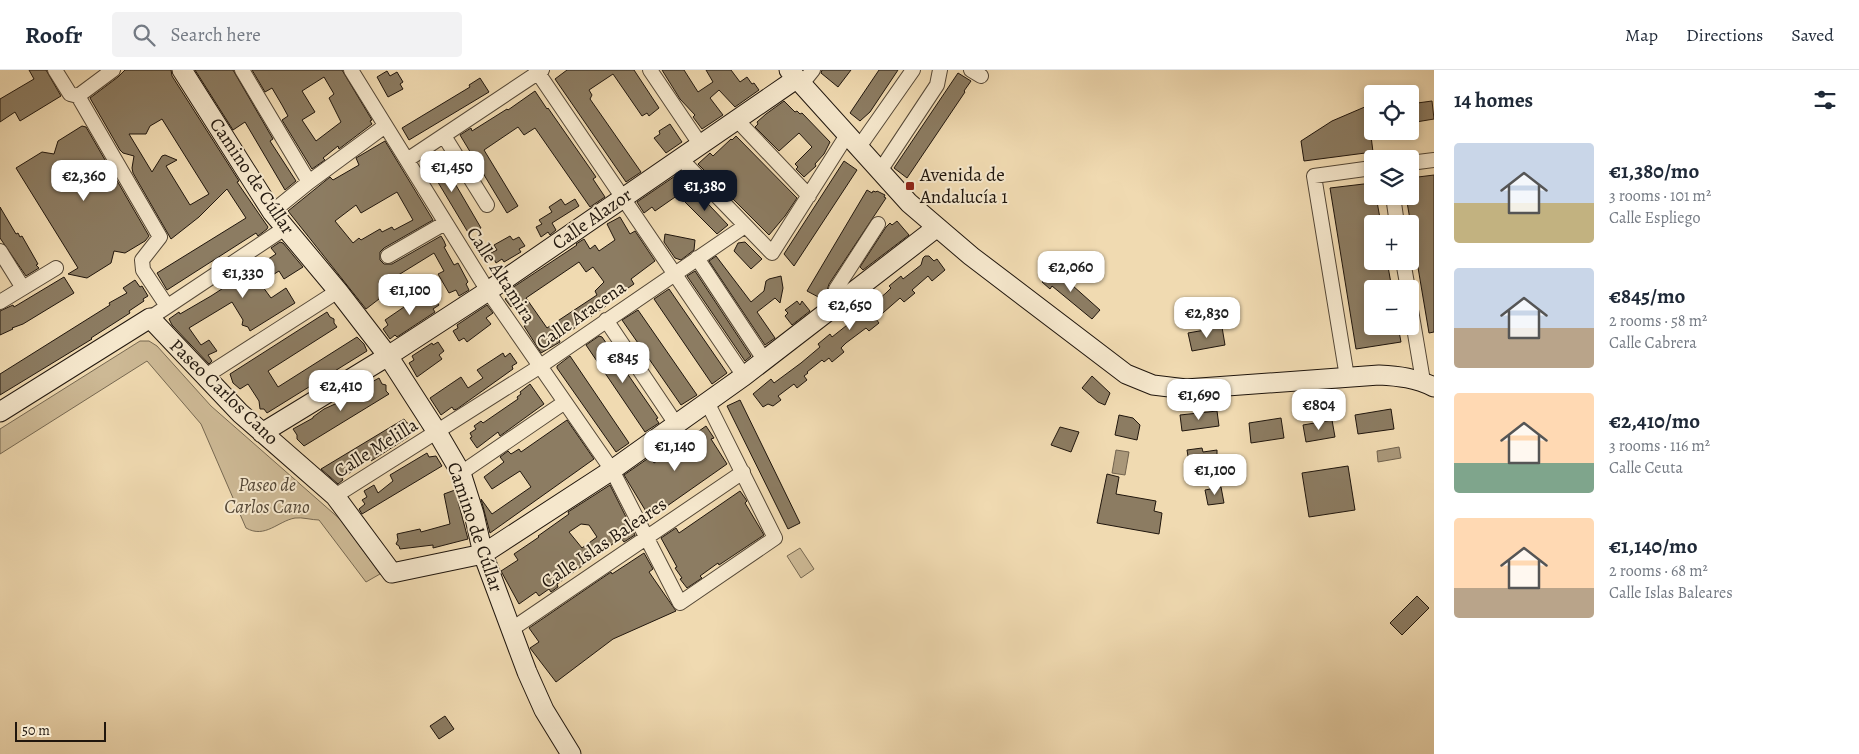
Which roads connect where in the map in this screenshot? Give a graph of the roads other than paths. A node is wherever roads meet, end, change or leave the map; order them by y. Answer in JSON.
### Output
{"nodes":[{"id":1,"x":55,"y":70,"type":"edge"},
{"id":2,"x":113,"y":70,"type":"edge"},
{"id":3,"x":182,"y":70,"type":"edge"},
{"id":4,"x":242,"y":70,"type":"edge"},
{"id":5,"x":351,"y":70,"type":"edge"},
{"id":6,"x":650,"y":70,"type":"edge"},
{"id":7,"x":913,"y":70,"type":"edge"},
{"id":8,"x":940,"y":70,"type":"edge"},
{"id":9,"x":538,"y":71,"type":"edge"},
{"id":10,"x":800,"y":76,"type":"edge"},
{"id":11,"x":78,"y":96,"type":"junction"},
{"id":12,"x":736,"y":119,"type":"junction"},
{"id":13,"x":385,"y":126,"type":"junction"},
{"id":14,"x":444,"y":136,"type":"junction"},
{"id":15,"x":853,"y":141,"type":"junction"},
{"id":16,"x":700,"y":144,"type":"junction"},
{"id":17,"x":680,"y":158,"type":"junction"},
{"id":18,"x":407,"y":160,"type":"junction"},
{"id":19,"x":1434,"y":160,"type":"edge"},
{"id":20,"x":1419,"y":162,"type":"edge"},
{"id":21,"x":1364,"y":169,"type":"edge"},
{"id":22,"x":880,"y":171,"type":"junction"},
{"id":23,"x":309,"y":182,"type":"junction"},
{"id":24,"x":809,"y":196,"type":"junction"},
{"id":25,"x":622,"y":198,"type":"junction"},
{"id":26,"x":487,"y":205,"type":"dead end"},
{"id":27,"x":272,"y":212,"type":"junction"},
{"id":28,"x":446,"y":223,"type":"junction"},
{"id":29,"x":878,"y":224,"type":"dead end"},
{"id":30,"x":745,"y":226,"type":"junction"},
{"id":31,"x":285,"y":228,"type":"junction"},
{"id":32,"x":936,"y":228,"type":"junction"},
{"id":33,"x":0,"y":251,"type":"edge"},
{"id":34,"x":388,"y":256,"type":"dead end"},
{"id":35,"x":697,"y":258,"type":"junction"},
{"id":36,"x":56,"y":268,"type":"dead end"},
{"id":37,"x":675,"y":273,"type":"junction"},
{"id":38,"x":23,"y":288,"type":"junction"},
{"id":39,"x":338,"y":291,"type":"junction"},
{"id":40,"x":488,"y":291,"type":"junction"},
{"id":41,"x":0,"y":302,"type":"edge"},
{"id":42,"x":167,"y":306,"type":"junction"},
{"id":43,"x":834,"y":307,"type":"junction"},
{"id":44,"x":150,"y":318,"type":"junction"},
{"id":45,"x":606,"y":320,"type":"junction"},
{"id":46,"x":1417,"y":335,"type":"edge"},
{"id":47,"x":388,"y":356,"type":"junction"},
{"id":48,"x":765,"y":360,"type":"junction"},
{"id":49,"x":539,"y":366,"type":"junction"},
{"id":50,"x":744,"y":376,"type":"junction"},
{"id":51,"x":204,"y":377,"type":"junction"},
{"id":52,"x":1347,"y":377,"type":"junction"},
{"id":53,"x":1428,"y":384,"type":"edge"},
{"id":54,"x":565,"y":402,"type":"junction"},
{"id":55,"x":707,"y":402,"type":"junction"},
{"id":56,"x":0,"y":412,"type":"edge"},
{"id":57,"x":676,"y":424,"type":"junction"},
{"id":58,"x":437,"y":432,"type":"junction"},
{"id":59,"x":262,"y":433,"type":"junction"},
{"id":60,"x":612,"y":470,"type":"junction"},
{"id":61,"x":743,"y":472,"type":"junction"},
{"id":62,"x":461,"y":473,"type":"junction"},
{"id":63,"x":335,"y":496,"type":"junction"},
{"id":64,"x":647,"y":537,"type":"junction"},
{"id":65,"x":483,"y":554,"type":"junction"},
{"id":66,"x":512,"y":629,"type":"junction"},
{"id":67,"x":571,"y":754,"type":"edge"}],
"edges":[{"from":1,"to":11,"type":"street"},
{"from":2,"to":11,"type":"street"},
{"from":3,"to":27,"type":"street","name":"Camino de Cúllar"},
{"from":4,"to":23,"type":"street"},
{"from":5,"to":13,"type":"street","name":"Calle Altamira"},
{"from":6,"to":16,"type":"street"},
{"from":7,"to":15,"type":"street"},
{"from":8,"to":22,"type":"street"},
{"from":9,"to":14,"type":"street"},
{"from":9,"to":25,"type":"street"},
{"from":10,"to":12,"type":"street","name":"Calle Alazor"},
{"from":10,"to":15,"type":"street"},
{"from":11,"to":42,"type":"street"},
{"from":12,"to":16,"type":"street","name":"Calle Alazor"},
{"from":12,"to":24,"type":"street"},
{"from":13,"to":18,"type":"street","name":"Calle Altamira"},
{"from":13,"to":23,"type":"street"},
{"from":14,"to":18,"type":"street"},
{"from":14,"to":26,"type":"street"},
{"from":15,"to":22,"type":"street"},
{"from":15,"to":24,"type":"street"},
{"from":16,"to":17,"type":"street","name":"Calle Alazor"},
{"from":17,"to":25,"type":"street","name":"Calle Alazor"},
{"from":17,"to":30,"type":"street"},
{"from":18,"to":28,"type":"street","name":"Calle Altamira"},
{"from":19,"to":20,"type":"street"},
{"from":21,"to":52,"type":"street"},
{"from":22,"to":32,"type":"street"},
{"from":23,"to":27,"type":"street"},
{"from":24,"to":30,"type":"street"},
{"from":25,"to":37,"type":"street"},
{"from":25,"to":40,"type":"street","name":"Calle Alazor"},
{"from":27,"to":31,"type":"street","name":"Camino de Cúllar"},
{"from":28,"to":34,"type":"street","name":"Calle Altamira"},
{"from":28,"to":40,"type":"street","name":"Calle Altamira"},
{"from":29,"to":43,"type":"street"},
{"from":30,"to":35,"type":"street","name":"Calle Aracena"},
{"from":31,"to":39,"type":"street","name":"Camino de Cúllar"},
{"from":31,"to":42,"type":"street"},
{"from":32,"to":43,"type":"street"},
{"from":32,"to":52,"type":"street"},
{"from":33,"to":38,"type":"street"},
{"from":35,"to":37,"type":"street","name":"Calle Aracena"},
{"from":35,"to":48,"type":"street"},
{"from":36,"to":38,"type":"street"},
{"from":37,"to":45,"type":"street","name":"Calle Aracena"},
{"from":37,"to":50,"type":"street"},
{"from":38,"to":41,"type":"street"},
{"from":39,"to":47,"type":"street","name":"Camino de Cúllar"},
{"from":39,"to":51,"type":"street"},
{"from":40,"to":47,"type":"street","name":"Calle Alazor"},
{"from":40,"to":49,"type":"street","name":"Calle Altamira"},
{"from":42,"to":44,"type":"street"},
{"from":43,"to":48,"type":"street"},
{"from":44,"to":51,"type":"street","name":"Paseo Carlos Cano"},
{"from":44,"to":56,"type":"street"},
{"from":45,"to":49,"type":"street","name":"Calle Aracena"},
{"from":45,"to":57,"type":"street"},
{"from":46,"to":53,"type":"street"},
{"from":47,"to":58,"type":"street","name":"Camino de Cúllar"},
{"from":47,"to":59,"type":"street","name":"Calle Alazor"},
{"from":48,"to":50,"type":"street"},
{"from":49,"to":54,"type":"street","name":"Calle Altamira"},
{"from":49,"to":58,"type":"street","name":"Calle Aracena"},
{"from":50,"to":55,"type":"street"},
{"from":51,"to":59,"type":"street","name":"Paseo Carlos Cano"},
{"from":52,"to":53,"type":"street"},
{"from":54,"to":60,"type":"street","name":"Calle Altamira"},
{"from":54,"to":62,"type":"street"},
{"from":55,"to":57,"type":"street"},
{"from":55,"to":61,"type":"street"},
{"from":57,"to":60,"type":"street"},
{"from":58,"to":62,"type":"street","name":"Camino de Cúllar"},
{"from":58,"to":63,"type":"street","name":"Calle Melilla"},
{"from":59,"to":63,"type":"street","name":"Paseo Carlos Cano"},
{"from":60,"to":64,"type":"street","name":"Calle Altamira"},
{"from":60,"to":65,"type":"street"},
{"from":61,"to":64,"type":"street","name":"Calle Islas Baleares"},
{"from":61,"to":64,"type":"street","name":"Calle Altamira"},
{"from":62,"to":65,"type":"street","name":"Camino de Cúllar"},
{"from":63,"to":65,"type":"street","name":"Paseo Carlos Cano"},
{"from":64,"to":66,"type":"street","name":"Calle Islas Baleares"},
{"from":65,"to":66,"type":"street","name":"Camino de Cúllar"},
{"from":66,"to":67,"type":"street","name":"Camino de Cúllar"}]}
